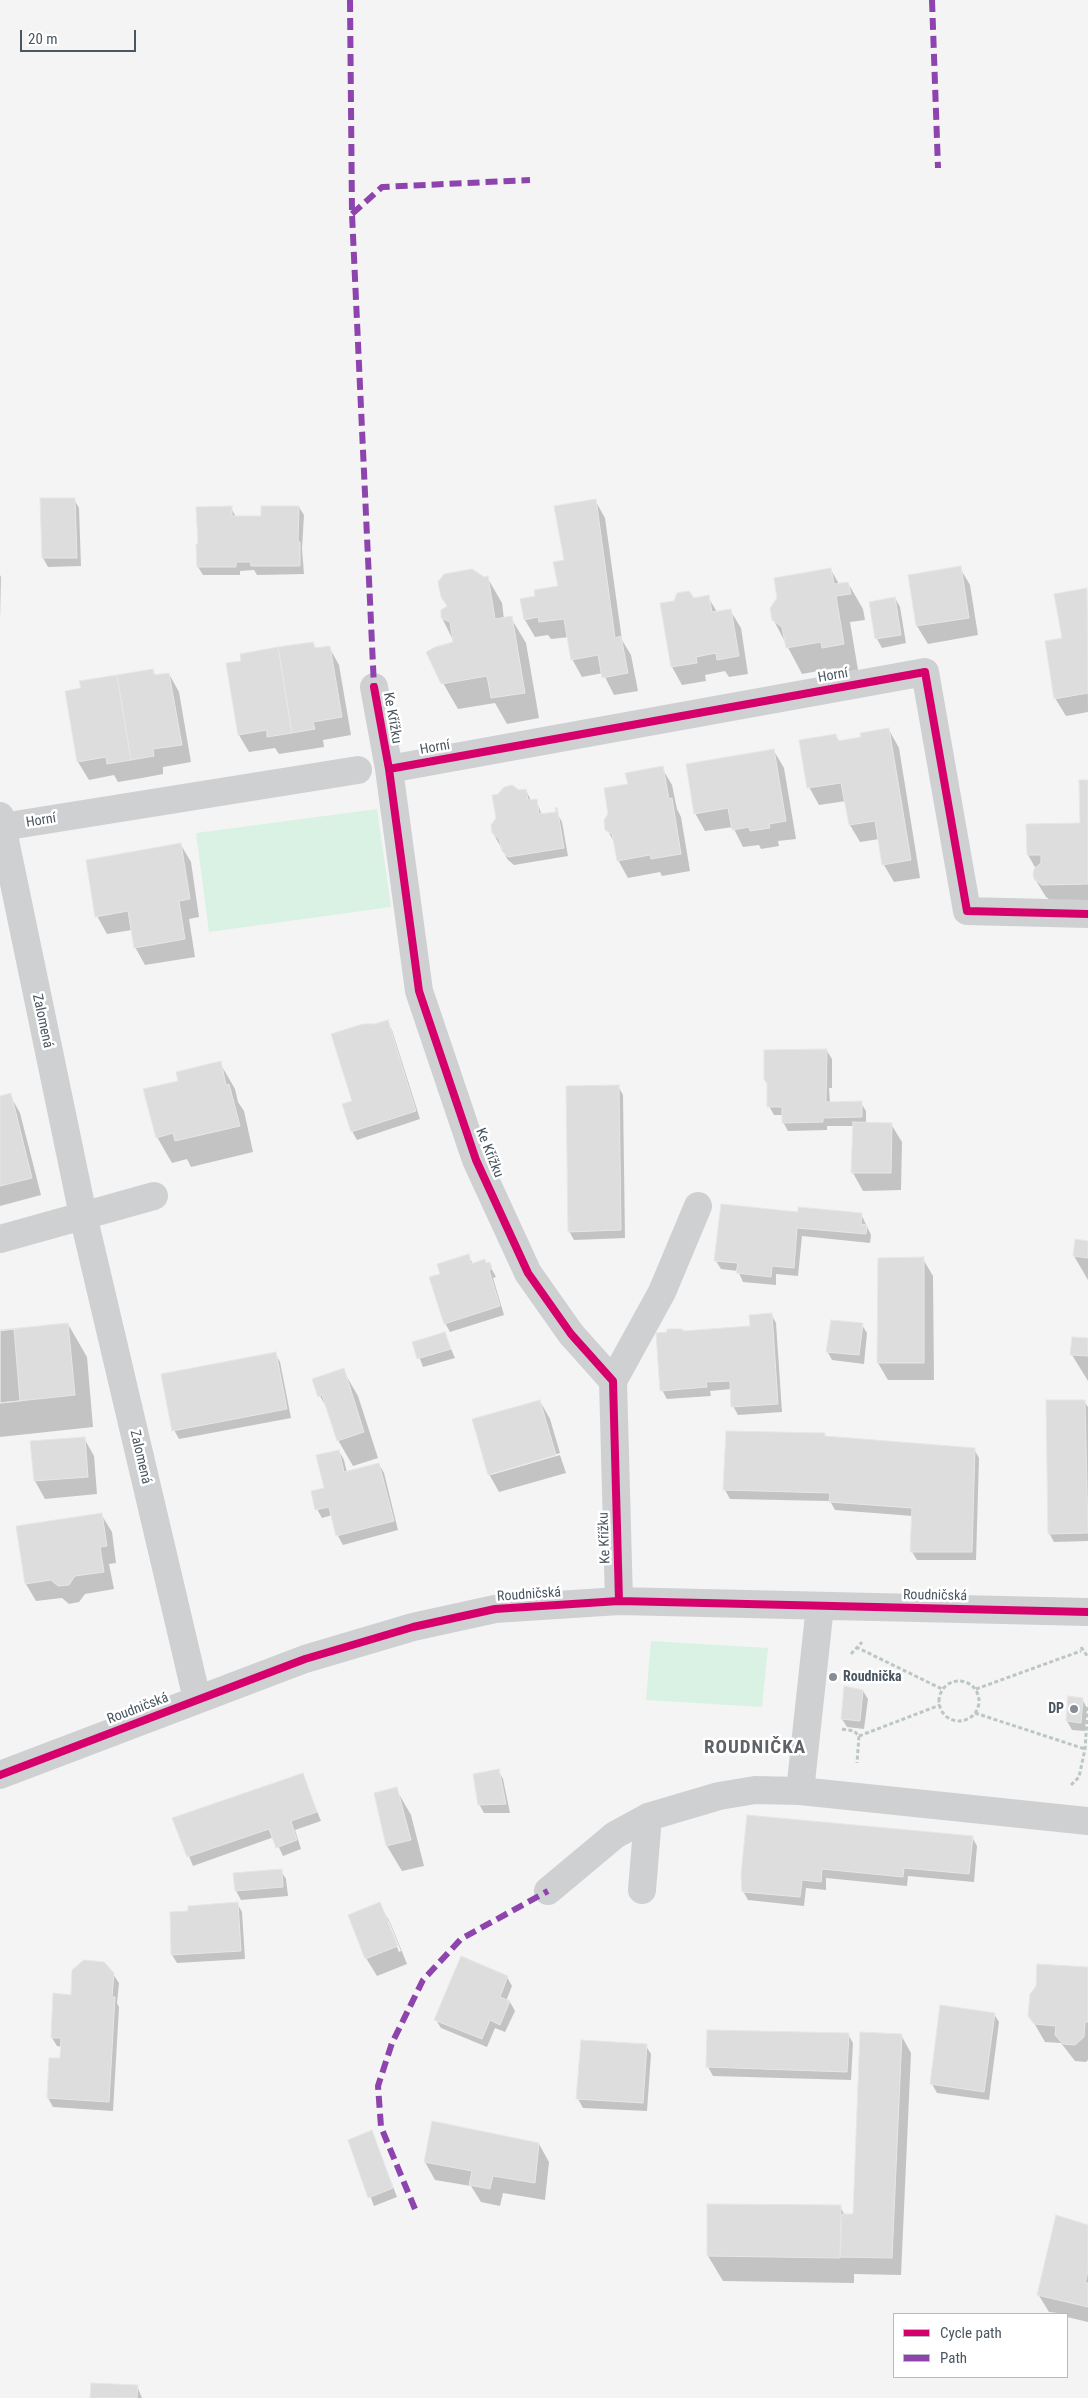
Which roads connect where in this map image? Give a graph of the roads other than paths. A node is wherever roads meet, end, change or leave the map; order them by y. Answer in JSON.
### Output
{"nodes":[{"id":1,"x":374,"y":687,"type":"dead end"},
{"id":2,"x":389,"y":769,"type":"junction"},
{"id":3,"x":358,"y":770,"type":"dead end"},
{"id":4,"x":1,"y":822,"type":"edge"},
{"id":5,"x":1088,"y":914,"type":"edge"},
{"id":6,"x":154,"y":1196,"type":"dead end"},
{"id":7,"x":698,"y":1206,"type":"dead end"},
{"id":8,"x":83,"y":1215,"type":"junction"},
{"id":9,"x":0,"y":1240,"type":"edge"},
{"id":10,"x":613,"y":1381,"type":"junction"},
{"id":11,"x":619,"y":1601,"type":"junction"},
{"id":12,"x":820,"y":1606,"type":"junction"},
{"id":13,"x":1088,"y":1612,"type":"edge"},
{"id":14,"x":197,"y":1699,"type":"junction"},
{"id":15,"x":0,"y":1776,"type":"edge"},
{"id":16,"x":800,"y":1791,"type":"junction"},
{"id":17,"x":648,"y":1816,"type":"junction"},
{"id":18,"x":1088,"y":1821,"type":"edge"},
{"id":19,"x":642,"y":1890,"type":"dead end"},
{"id":20,"x":548,"y":1891,"type":"dead end"}],
"edges":[{"from":1,"to":2,"type":"street","name":"Ke Křížku"},
{"from":2,"to":5,"type":"street","name":"Horní"},
{"from":2,"to":10,"type":"street","name":"Ke Křížku"},
{"from":3,"to":4,"type":"street","name":"Horní"},
{"from":4,"to":8,"type":"street","name":"Zalomená"},
{"from":6,"to":8,"type":"street"},
{"from":7,"to":10,"type":"street"},
{"from":8,"to":9,"type":"street"},
{"from":8,"to":14,"type":"street","name":"Zalomená"},
{"from":10,"to":11,"type":"street","name":"Ke Křížku"},
{"from":11,"to":12,"type":"street","name":"Roudničská"},
{"from":11,"to":14,"type":"street","name":"Roudničská"},
{"from":12,"to":13,"type":"street","name":"Roudničská"},
{"from":12,"to":16,"type":"street"},
{"from":14,"to":15,"type":"street","name":"Roudničská"},
{"from":16,"to":17,"type":"street"},
{"from":16,"to":18,"type":"street"},
{"from":17,"to":19,"type":"street"},
{"from":17,"to":20,"type":"street"}]}
